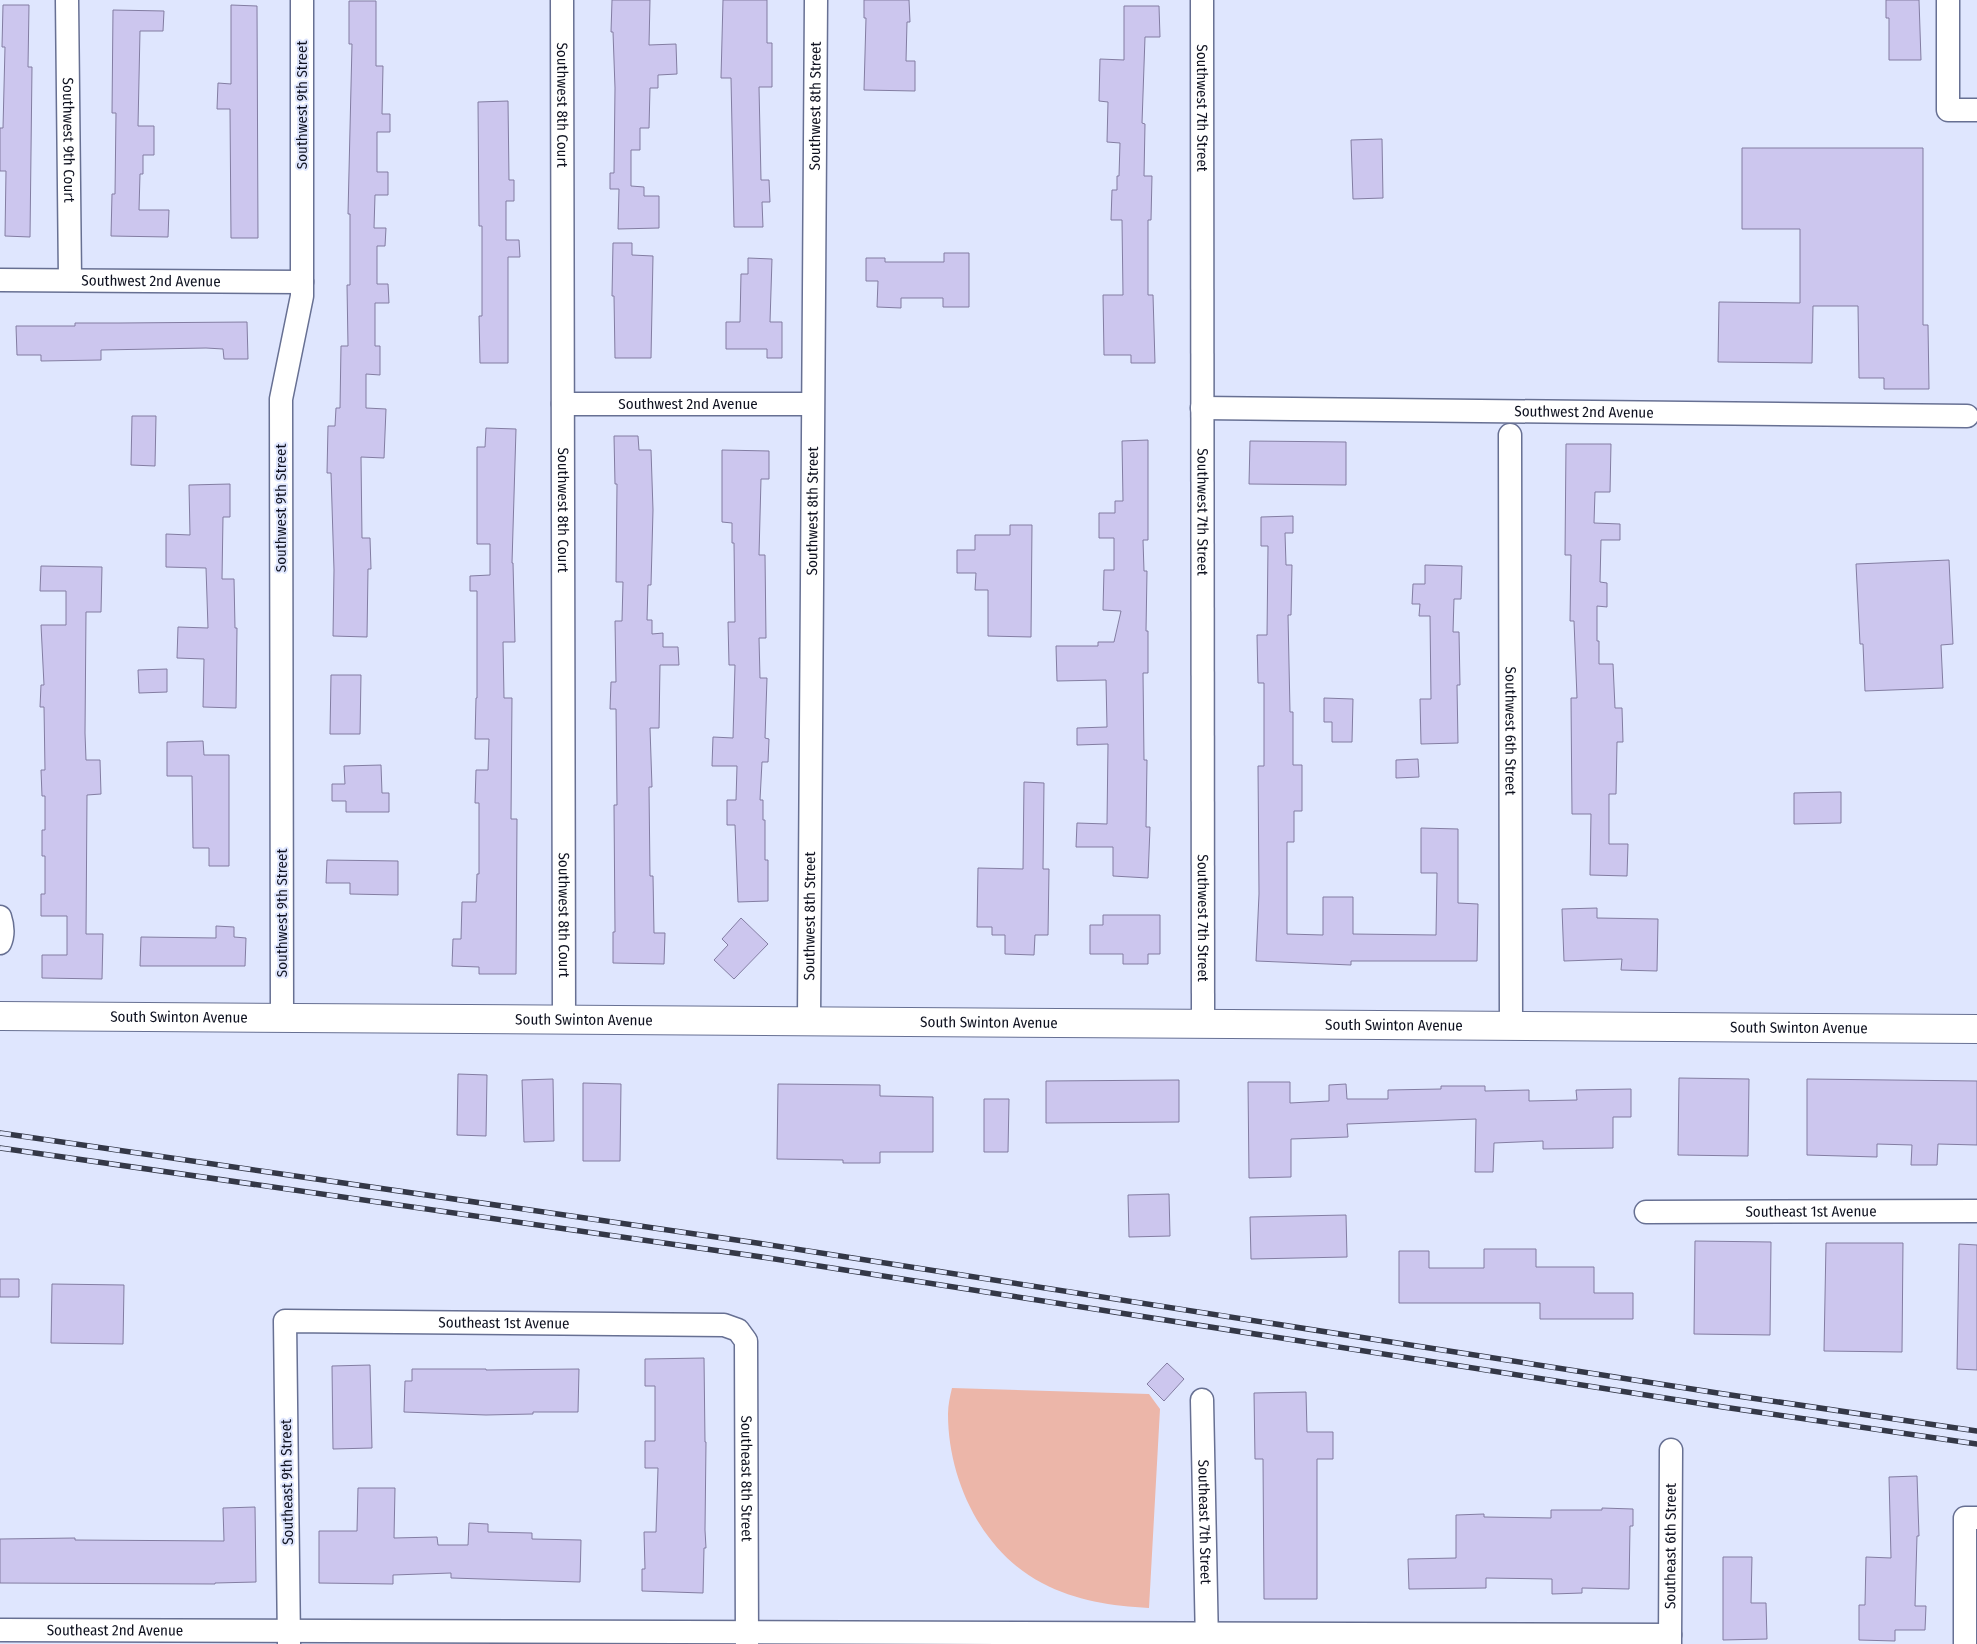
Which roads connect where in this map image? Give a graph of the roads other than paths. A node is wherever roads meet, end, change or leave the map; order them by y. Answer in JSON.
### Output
{"nodes":[{"id":1,"x":67,"y":0,"type":"edge"},
{"id":2,"x":302,"y":0,"type":"edge"},
{"id":3,"x":562,"y":0,"type":"edge"},
{"id":4,"x":816,"y":0,"type":"edge"},
{"id":5,"x":1202,"y":0,"type":"edge"},
{"id":6,"x":1948,"y":0,"type":"edge"},
{"id":7,"x":1977,"y":110,"type":"edge"},
{"id":8,"x":0,"y":280,"type":"edge"},
{"id":9,"x":70,"y":280,"type":"junction"},
{"id":10,"x":302,"y":282,"type":"junction"},
{"id":11,"x":563,"y":404,"type":"junction"},
{"id":12,"x":812,"y":404,"type":"junction"},
{"id":13,"x":1202,"y":408,"type":"junction"},
{"id":14,"x":1967,"y":416,"type":"dead end"},
{"id":15,"x":1510,"y":435,"type":"dead end"},
{"id":16,"x":0,"y":917,"type":"edge"},
{"id":17,"x":0,"y":943,"type":"edge"},
{"id":18,"x":0,"y":1016,"type":"edge"},
{"id":19,"x":282,"y":1018,"type":"junction"},
{"id":20,"x":564,"y":1020,"type":"junction"},
{"id":21,"x":809,"y":1021,"type":"junction"},
{"id":22,"x":1203,"y":1024,"type":"junction"},
{"id":23,"x":1510,"y":1026,"type":"junction"},
{"id":24,"x":1977,"y":1029,"type":"edge"},
{"id":25,"x":1977,"y":1211,"type":"edge"},
{"id":26,"x":1646,"y":1212,"type":"dead end"},
{"id":27,"x":285,"y":1321,"type":"joint"},
{"id":28,"x":724,"y":1325,"type":"joint"},
{"id":29,"x":1202,"y":1400,"type":"dead end"},
{"id":30,"x":1670,"y":1450,"type":"dead end"},
{"id":31,"x":1977,"y":1518,"type":"edge"},
{"id":32,"x":0,"y":1630,"type":"edge"},
{"id":33,"x":289,"y":1638,"type":"edge"},
{"id":34,"x":747,"y":1639,"type":"edge"},
{"id":35,"x":1207,"y":1640,"type":"edge"},
{"id":36,"x":1670,"y":1640,"type":"edge"},
{"id":37,"x":1965,"y":1644,"type":"edge"}],
"edges":[{"from":1,"to":9,"type":"street","name":"Southwest 9th Court"},
{"from":2,"to":10,"type":"street","name":"Southwest 9th Street"},
{"from":3,"to":11,"type":"street","name":"Southwest 8th Court"},
{"from":4,"to":12,"type":"street","name":"Southwest 8th Street"},
{"from":5,"to":13,"type":"street","name":"Southwest 7th Street"},
{"from":6,"to":7,"type":"street"},
{"from":8,"to":9,"type":"street","name":"Southwest 2nd Avenue"},
{"from":9,"to":10,"type":"street","name":"Southwest 2nd Avenue"},
{"from":10,"to":19,"type":"street","name":"Southwest 9th Street"},
{"from":11,"to":12,"type":"street","name":"Southwest 2nd Avenue"},
{"from":11,"to":20,"type":"street","name":"Southwest 8th Court"},
{"from":12,"to":21,"type":"street","name":"Southwest 8th Street"},
{"from":13,"to":14,"type":"street","name":"Southwest 2nd Avenue"},
{"from":13,"to":22,"type":"street","name":"Southwest 7th Street"},
{"from":15,"to":23,"type":"street","name":"Southwest 6th Street"},
{"from":16,"to":17,"type":"street"},
{"from":18,"to":19,"type":"street","name":"South Swinton Avenue"},
{"from":19,"to":20,"type":"street","name":"South Swinton Avenue"},
{"from":20,"to":21,"type":"street","name":"South Swinton Avenue"},
{"from":21,"to":22,"type":"street","name":"South Swinton Avenue"},
{"from":22,"to":23,"type":"street","name":"South Swinton Avenue"},
{"from":23,"to":24,"type":"street","name":"South Swinton Avenue"},
{"from":25,"to":26,"type":"street","name":"Southeast 1st Avenue"},
{"from":27,"to":28,"type":"street","name":"Southeast 1st Avenue"},
{"from":27,"to":33,"type":"street","name":"Southeast 9th Street"},
{"from":28,"to":34,"type":"street","name":"Southeast 8th Street"},
{"from":29,"to":35,"type":"street","name":"Southeast 7th Street"},
{"from":30,"to":36,"type":"street","name":"Southeast 6th Street"},
{"from":31,"to":37,"type":"street"},
{"from":32,"to":33,"type":"street","name":"Southeast 2nd Avenue"},
{"from":33,"to":34,"type":"street","name":"Southeast 2nd Avenue"},
{"from":34,"to":35,"type":"street","name":"Southeast 2nd Avenue"},
{"from":35,"to":36,"type":"street","name":"Southeast 2nd Avenue"}]}
